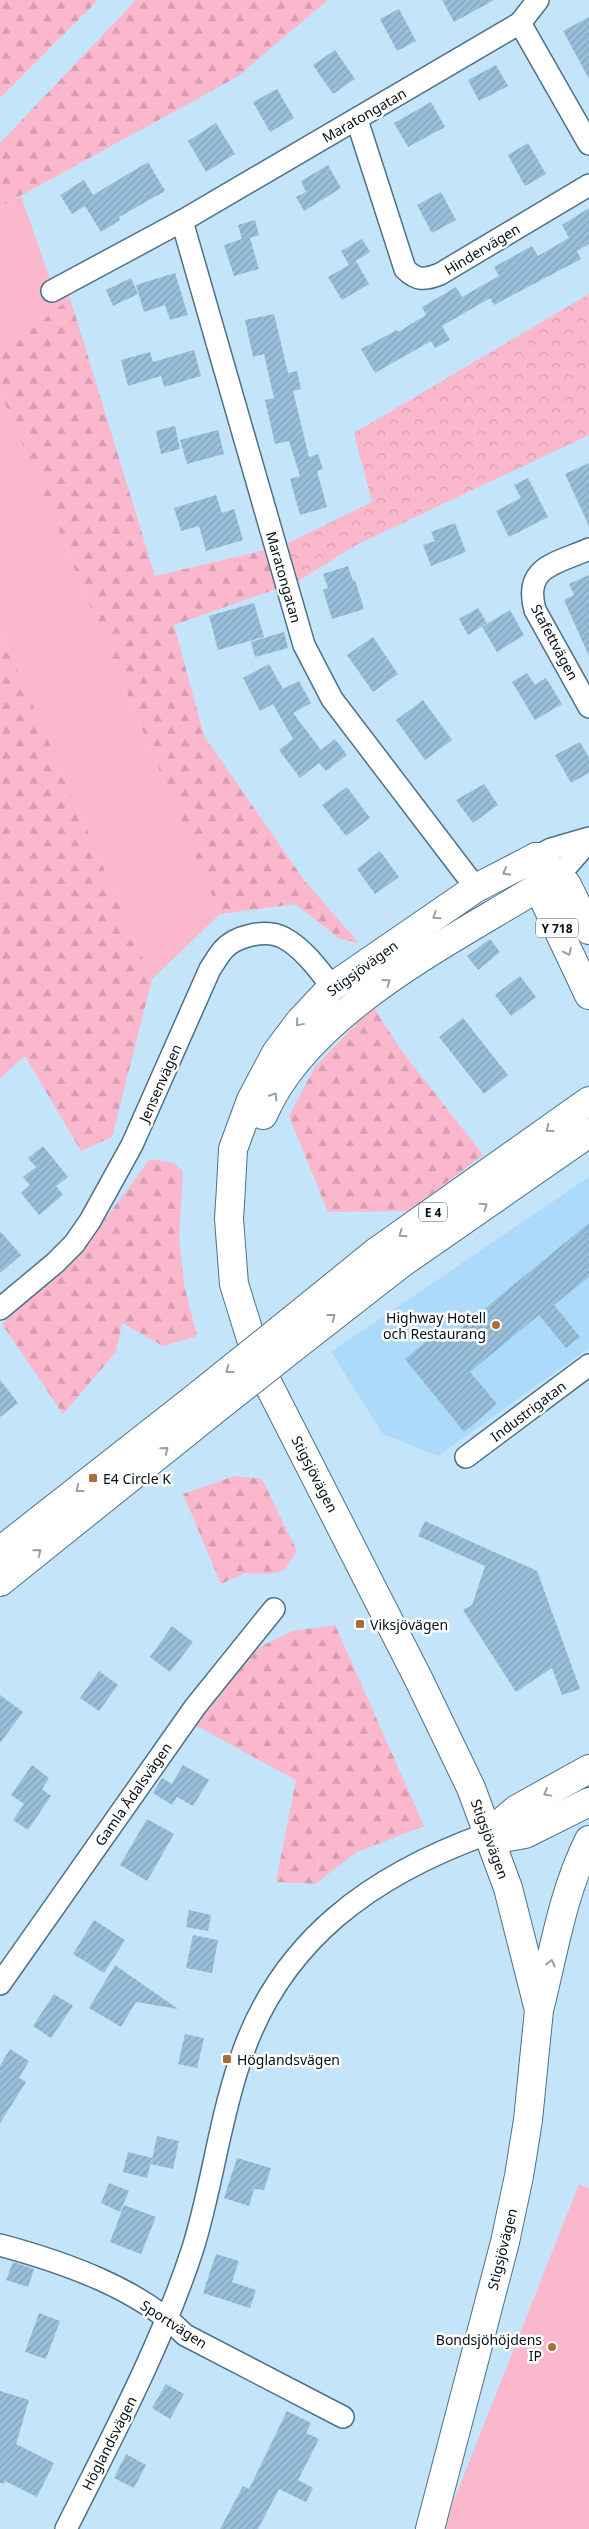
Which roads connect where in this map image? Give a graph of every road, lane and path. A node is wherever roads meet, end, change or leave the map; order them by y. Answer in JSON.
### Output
{"nodes":[{"id":1,"x":538,"y":0,"type":"edge"},
{"id":2,"x":520,"y":23,"type":"junction"},
{"id":3,"x":357,"y":120,"type":"junction"},
{"id":4,"x":589,"y":144,"type":"edge"},
{"id":5,"x":589,"y":185,"type":"edge"},
{"id":6,"x":182,"y":221,"type":"junction"},
{"id":7,"x":52,"y":291,"type":"dead end"},
{"id":8,"x":589,"y":549,"type":"edge"},
{"id":9,"x":589,"y":707,"type":"edge"},
{"id":10,"x":589,"y":840,"type":"edge"},
{"id":11,"x":536,"y":857,"type":"junction"},
{"id":12,"x":549,"y":880,"type":"junction"},
{"id":13,"x":476,"y":888,"type":"junction"},
{"id":14,"x":589,"y":930,"type":"edge"},
{"id":15,"x":332,"y":987,"type":"junction"},
{"id":16,"x":589,"y":995,"type":"edge"},
{"id":17,"x":589,"y":1101,"type":"edge"},
{"id":18,"x":589,"y":1133,"type":"edge"},
{"id":19,"x":231,"y":1187,"type":"junction"},
{"id":20,"x":0,"y":1309,"type":"edge"},
{"id":21,"x":287,"y":1338,"type":"junction"},
{"id":22,"x":589,"y":1365,"type":"edge"},
{"id":23,"x":206,"y":1403,"type":"junction"},
{"id":24,"x":466,"y":1457,"type":"dead end"},
{"id":25,"x":0,"y":1551,"type":"edge"},
{"id":26,"x":0,"y":1582,"type":"edge"},
{"id":27,"x":274,"y":1609,"type":"dead end"},
{"id":28,"x":589,"y":1768,"type":"edge"},
{"id":29,"x":589,"y":1802,"type":"edge"},
{"id":30,"x":489,"y":1833,"type":"junction"},
{"id":31,"x":589,"y":1840,"type":"edge"},
{"id":32,"x":2,"y":1975,"type":"edge"},
{"id":33,"x":540,"y":2010,"type":"junction"},
{"id":34,"x":0,"y":2245,"type":"edge"},
{"id":35,"x":168,"y":2317,"type":"junction"},
{"id":36,"x":343,"y":2417,"type":"dead end"},
{"id":37,"x":66,"y":2529,"type":"edge"},
{"id":38,"x":430,"y":2529,"type":"edge"}],
"edges":[{"from":1,"to":2,"type":"street","name":"Maratongatan"},
{"from":2,"to":3,"type":"street","name":"Maratongatan"},
{"from":2,"to":4,"type":"street"},
{"from":3,"to":5,"type":"street","name":"Hindervägen"},
{"from":3,"to":6,"type":"street","name":"Maratongatan"},
{"from":6,"to":7,"type":"street","name":"Maratongatan"},
{"from":6,"to":13,"type":"street","name":"Maratongatan"},
{"from":8,"to":9,"type":"street","name":"Stafettvägen"},
{"from":10,"to":11,"type":"street"},
{"from":10,"to":12,"type":"street"},
{"from":11,"to":12,"type":"main road","number":"Y 718"},
{"from":11,"to":13,"type":"main road","name":"Stigsjövägen","one_way":true},
{"from":12,"to":14,"type":"main road","number":"Y 718"},
{"from":12,"to":16,"type":"main road","number":"Y 718","one_way":true},
{"from":19,"to":12,"type":"main road","name":"Stigsjövägen","one_way":true},
{"from":13,"to":15,"type":"main road","name":"Stigsjövägen","one_way":true},
{"from":15,"to":19,"type":"main road","name":"Stigsjövägen","one_way":true},
{"from":15,"to":20,"type":"street","name":"Jensenvägen"},
{"from":17,"to":21,"type":"main road","number":"E 4","one_way":true},
{"from":21,"to":18,"type":"main road","number":"E 4","one_way":true},
{"from":19,"to":30,"type":"main road","name":"Stigsjövägen"},
{"from":21,"to":23,"type":"main road","number":"E 4","bridge":true},
{"from":22,"to":24,"type":"street","name":"Industrigatan"},
{"from":23,"to":25,"type":"main road","number":"E 4","one_way":true},
{"from":26,"to":23,"type":"main road","number":"E 4","one_way":true},
{"from":27,"to":32,"type":"street","name":"Gamla Ådalsvägen"},
{"from":28,"to":30,"type":"main road","one_way":true},
{"from":29,"to":30,"type":"main road"},
{"from":30,"to":33,"type":"main road","name":"Stigsjövägen"},
{"from":30,"to":35,"type":"street","name":"Höglandsvägen"},
{"from":33,"to":31,"type":"main road","one_way":true},
{"from":33,"to":38,"type":"main road","name":"Stigsjövägen"},
{"from":34,"to":35,"type":"street","name":"Sportvägen"},
{"from":35,"to":36,"type":"street","name":"Sportvägen"},
{"from":35,"to":37,"type":"street","name":"Höglandsvägen"}]}
